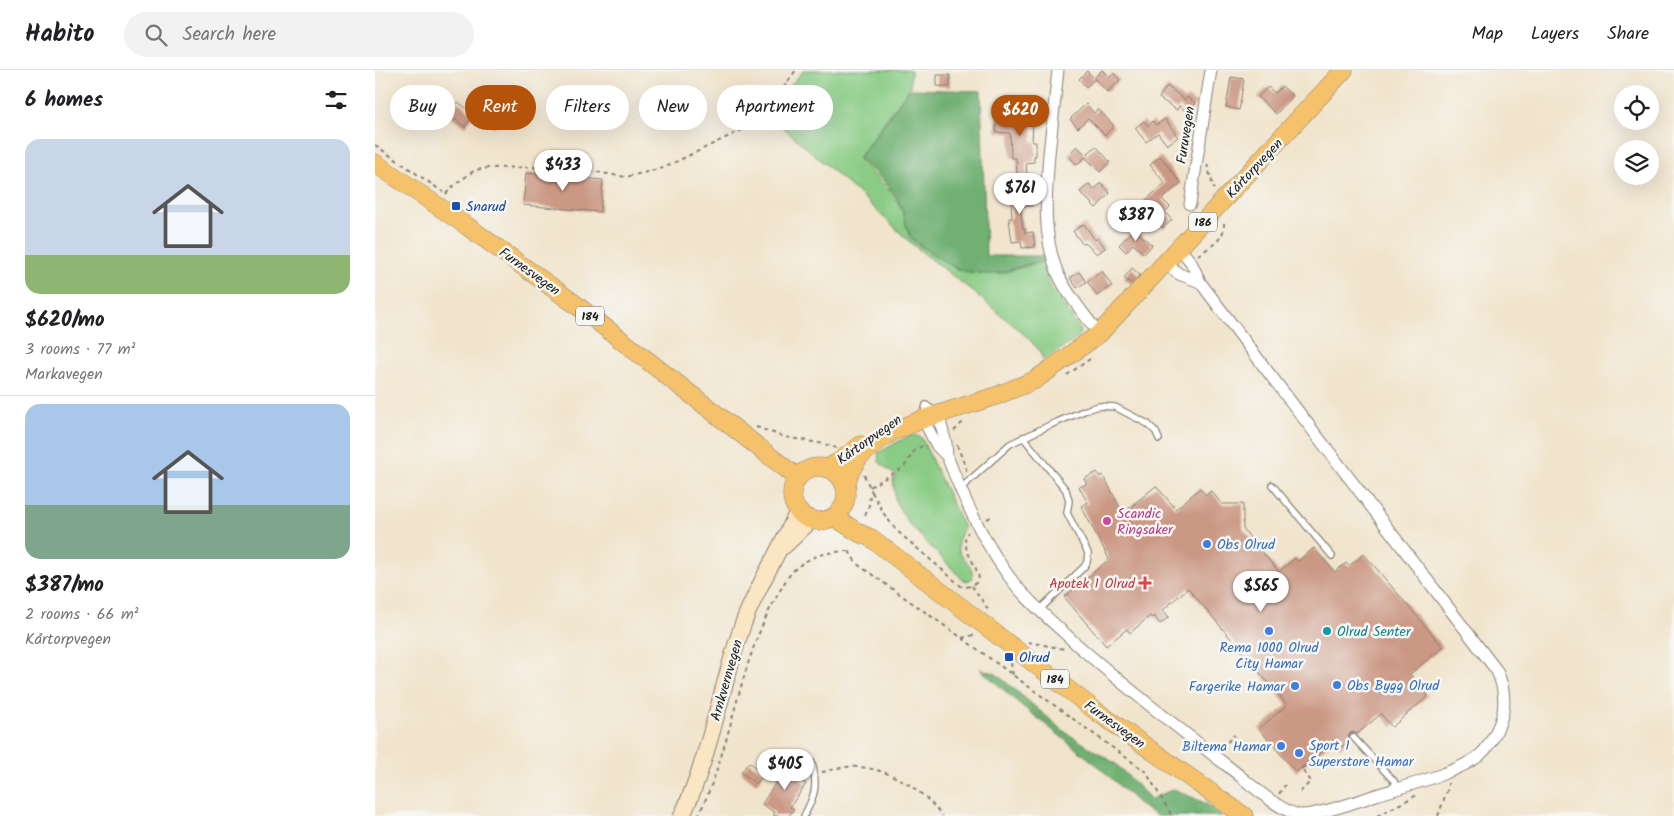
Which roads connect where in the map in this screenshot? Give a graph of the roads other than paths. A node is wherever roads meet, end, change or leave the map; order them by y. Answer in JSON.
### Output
{"nodes":[{"id":1,"x":1058,"y":70,"type":"edge"},
{"id":2,"x":1211,"y":70,"type":"edge"},
{"id":3,"x":1344,"y":70,"type":"edge"},
{"id":4,"x":375,"y":163,"type":"edge"},
{"id":5,"x":1190,"y":204,"type":"dead end"},
{"id":6,"x":1179,"y":248,"type":"junction"},
{"id":7,"x":1166,"y":263,"type":"junction"},
{"id":8,"x":1200,"y":282,"type":"junction"},
{"id":9,"x":1102,"y":336,"type":"junction"},
{"id":10,"x":929,"y":412,"type":"junction"},
{"id":11,"x":1023,"y":437,"type":"junction"},
{"id":12,"x":1159,"y":439,"type":"dead end"},
{"id":13,"x":947,"y":456,"type":"junction"},
{"id":14,"x":828,"y":468,"type":"junction"},
{"id":15,"x":798,"y":478,"type":"junction"},
{"id":16,"x":1272,"y":486,"type":"dead end"},
{"id":17,"x":846,"y":487,"type":"junction"},
{"id":18,"x":961,"y":488,"type":"junction"},
{"id":19,"x":839,"y":512,"type":"junction"},
{"id":20,"x":804,"y":515,"type":"junction"},
{"id":21,"x":1332,"y":556,"type":"dead end"},
{"id":22,"x":1039,"y":610,"type":"junction"},
{"id":23,"x":1353,"y":737,"type":"dead end"},
{"id":24,"x":812,"y":763,"type":"dead end"},
{"id":25,"x":1397,"y":789,"type":"junction"},
{"id":26,"x":682,"y":816,"type":"edge"},
{"id":27,"x":805,"y":816,"type":"edge"},
{"id":28,"x":1243,"y":816,"type":"edge"}],
"edges":[{"from":1,"to":9,"type":"street"},
{"from":2,"to":5,"type":"street","name":"Furuvegen"},
{"from":3,"to":6,"type":"main road","name":"Kårtorpvegen","number":"186"},
{"from":4,"to":15,"type":"main road","name":"Furnesvegen","number":"184"},
{"from":6,"to":7,"type":"main road","name":"Kårtorpvegen","number":"186"},
{"from":6,"to":8,"type":"street"},
{"from":7,"to":8,"type":"street"},
{"from":7,"to":9,"type":"main road","name":"Kårtorpvegen","number":"186"},
{"from":8,"to":25,"type":"street"},
{"from":9,"to":10,"type":"main road","name":"Kårtorpvegen","number":"186"},
{"from":10,"to":13,"type":"street"},
{"from":10,"to":13,"type":"street"},
{"from":10,"to":14,"type":"main road","name":"Kårtorpvegen","number":"186"},
{"from":10,"to":17,"type":"main road","name":"Kårtorpvegen","number":"186"},
{"from":11,"to":12,"type":"lane"},
{"from":11,"to":18,"type":"lane"},
{"from":11,"to":22,"type":"lane"},
{"from":13,"to":18,"type":"street"},
{"from":14,"to":15,"type":"main road"},
{"from":14,"to":17,"type":"main road"},
{"from":15,"to":20,"type":"main road"},
{"from":16,"to":21,"type":"lane"},
{"from":17,"to":19,"type":"main road"},
{"from":18,"to":22,"type":"street"},
{"from":19,"to":20,"type":"main road"},
{"from":19,"to":28,"type":"main road","name":"Furnesvegen","number":"184"},
{"from":20,"to":26,"type":"main road","name":"Arnkvernvegen"},
{"from":22,"to":25,"type":"street"},
{"from":23,"to":25,"type":"lane"},
{"from":24,"to":27,"type":"lane"}]}
